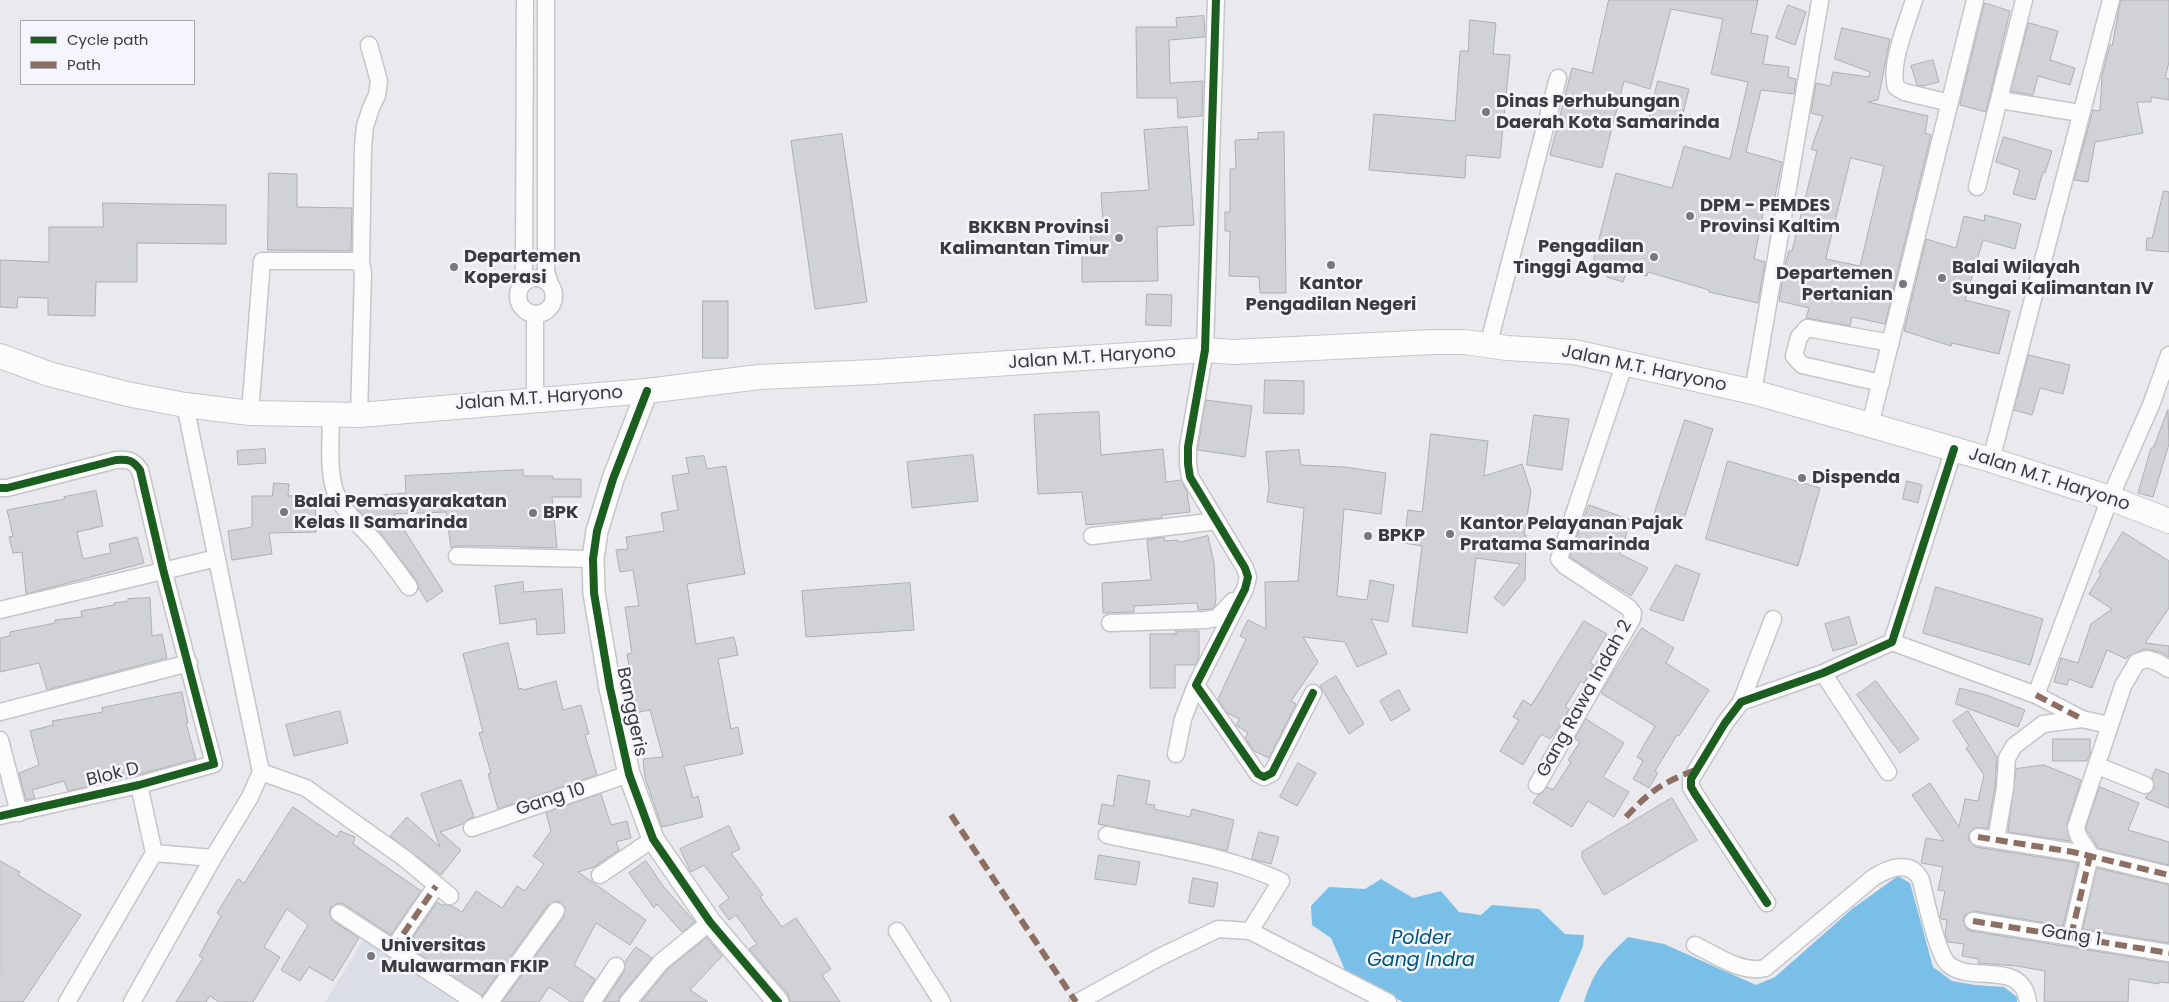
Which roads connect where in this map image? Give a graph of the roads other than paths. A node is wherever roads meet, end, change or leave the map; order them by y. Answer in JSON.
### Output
{"nodes":[{"id":1,"x":525,"y":0,"type":"edge"},
{"id":2,"x":546,"y":0,"type":"edge"},
{"id":3,"x":1216,"y":0,"type":"edge"},
{"id":4,"x":1914,"y":0,"type":"edge"},
{"id":5,"x":1975,"y":0,"type":"edge"},
{"id":6,"x":2024,"y":0,"type":"edge"},
{"id":7,"x":2111,"y":0,"type":"edge"},
{"id":8,"x":1820,"y":2,"type":"dead end"},
{"id":9,"x":369,"y":45,"type":"dead end"},
{"id":10,"x":1558,"y":78,"type":"dead end"},
{"id":11,"x":2000,"y":100,"type":"junction"},
{"id":12,"x":1950,"y":103,"type":"junction"},
{"id":13,"x":2080,"y":114,"type":"junction"},
{"id":14,"x":1977,"y":187,"type":"dead end"},
{"id":15,"x":360,"y":264,"type":"junction"},
{"id":16,"x":548,"y":277,"type":"junction"},
{"id":17,"x":522,"y":283,"type":"junction"},
{"id":18,"x":535,"y":315,"type":"junction"},
{"id":19,"x":1891,"y":343,"type":"junction"},
{"id":20,"x":1488,"y":346,"type":"junction"},
{"id":21,"x":1205,"y":350,"type":"junction"},
{"id":22,"x":2169,"y":355,"type":"edge"},
{"id":23,"x":0,"y":356,"type":"edge"},
{"id":24,"x":1625,"y":362,"type":"junction"},
{"id":25,"x":1880,"y":386,"type":"junction"},
{"id":26,"x":647,"y":391,"type":"junction"},
{"id":27,"x":1753,"y":392,"type":"junction"},
{"id":28,"x":536,"y":399,"type":"junction"},
{"id":29,"x":186,"y":405,"type":"junction"},
{"id":30,"x":250,"y":413,"type":"junction"},
{"id":31,"x":331,"y":414,"type":"junction"},
{"id":32,"x":359,"y":415,"type":"junction"},
{"id":33,"x":1871,"y":422,"type":"junction"},
{"id":34,"x":1954,"y":449,"type":"junction"},
{"id":35,"x":1991,"y":460,"type":"junction"},
{"id":36,"x":0,"y":488,"type":"edge"},
{"id":37,"x":2110,"y":498,"type":"junction"},
{"id":38,"x":1217,"y":521,"type":"junction"},
{"id":39,"x":2169,"y":521,"type":"edge"},
{"id":40,"x":1092,"y":536,"type":"dead end"},
{"id":41,"x":457,"y":556,"type":"dead end"},
{"id":42,"x":217,"y":558,"type":"junction"},
{"id":43,"x":593,"y":559,"type":"junction"},
{"id":44,"x":163,"y":569,"type":"junction"},
{"id":45,"x":409,"y":587,"type":"dead end"},
{"id":46,"x":1245,"y":589,"type":"junction"},
{"id":47,"x":0,"y":610,"type":"edge"},
{"id":48,"x":1773,"y":619,"type":"dead end"},
{"id":49,"x":1110,"y":624,"type":"dead end"},
{"id":50,"x":1892,"y":642,"type":"junction"},
{"id":51,"x":189,"y":663,"type":"junction"},
{"id":52,"x":2169,"y":669,"type":"edge"},
{"id":53,"x":1823,"y":673,"type":"junction"},
{"id":54,"x":1196,"y":685,"type":"junction"},
{"id":55,"x":1313,"y":694,"type":"dead end"},
{"id":56,"x":2036,"y":695,"type":"junction"},
{"id":57,"x":1741,"y":702,"type":"junction"},
{"id":58,"x":0,"y":712,"type":"edge"},
{"id":59,"x":2082,"y":719,"type":"junction"},
{"id":60,"x":2109,"y":725,"type":"junction"},
{"id":61,"x":0,"y":740,"type":"edge"},
{"id":62,"x":1176,"y":754,"type":"dead end"},
{"id":63,"x":2098,"y":766,"type":"junction"},
{"id":64,"x":261,"y":772,"type":"junction"},
{"id":65,"x":1888,"y":772,"type":"dead end"},
{"id":66,"x":629,"y":774,"type":"junction"},
{"id":67,"x":139,"y":785,"type":"junction"},
{"id":68,"x":1537,"y":785,"type":"dead end"},
{"id":69,"x":2145,"y":785,"type":"dead end"},
{"id":70,"x":19,"y":813,"type":"junction"},
{"id":71,"x":0,"y":816,"type":"edge"},
{"id":72,"x":472,"y":828,"type":"dead end"},
{"id":73,"x":1107,"y":835,"type":"dead end"},
{"id":74,"x":1978,"y":837,"type":"dead end"},
{"id":75,"x":653,"y":839,"type":"junction"},
{"id":76,"x":1996,"y":840,"type":"junction"},
{"id":77,"x":154,"y":853,"type":"junction"},
{"id":78,"x":2090,"y":856,"type":"junction"},
{"id":79,"x":213,"y":858,"type":"junction"},
{"id":80,"x":600,"y":875,"type":"dead end"},
{"id":81,"x":2169,"y":875,"type":"edge"},
{"id":82,"x":436,"y":886,"type":"junction"},
{"id":83,"x":450,"y":896,"type":"dead end"},
{"id":84,"x":1767,"y":903,"type":"dead end"},
{"id":85,"x":556,"y":911,"type":"dead end"},
{"id":86,"x":339,"y":913,"type":"dead end"},
{"id":87,"x":1973,"y":921,"type":"dead end"},
{"id":88,"x":710,"y":922,"type":"junction"},
{"id":89,"x":897,"y":931,"type":"dead end"},
{"id":90,"x":1250,"y":931,"type":"junction"},
{"id":91,"x":2071,"y":936,"type":"junction"},
{"id":92,"x":1695,"y":945,"type":"dead end"},
{"id":93,"x":393,"y":949,"type":"junction"},
{"id":94,"x":2169,"y":952,"type":"edge"},
{"id":95,"x":616,"y":966,"type":"dead end"},
{"id":96,"x":67,"y":1002,"type":"edge"},
{"id":97,"x":132,"y":1002,"type":"edge"},
{"id":98,"x":475,"y":1002,"type":"edge"},
{"id":99,"x":490,"y":1002,"type":"edge"},
{"id":100,"x":592,"y":1002,"type":"edge"},
{"id":101,"x":628,"y":1002,"type":"edge"},
{"id":102,"x":778,"y":1002,"type":"edge"},
{"id":103,"x":942,"y":1002,"type":"edge"},
{"id":104,"x":1078,"y":1002,"type":"edge"},
{"id":105,"x":1388,"y":1002,"type":"edge"},
{"id":106,"x":2028,"y":1002,"type":"edge"}],
"edges":[{"from":1,"to":17,"type":"street"},
{"from":2,"to":16,"type":"street"},
{"from":3,"to":21,"type":"street"},
{"from":4,"to":12,"type":"street"},
{"from":5,"to":12,"type":"street"},
{"from":6,"to":11,"type":"street"},
{"from":7,"to":13,"type":"street"},
{"from":8,"to":27,"type":"street"},
{"from":9,"to":15,"type":"street"},
{"from":10,"to":20,"type":"street"},
{"from":11,"to":13,"type":"street"},
{"from":11,"to":14,"type":"street"},
{"from":12,"to":19,"type":"street"},
{"from":13,"to":35,"type":"street"},
{"from":15,"to":30,"type":"street"},
{"from":15,"to":32,"type":"street"},
{"from":16,"to":17,"type":"street"},
{"from":16,"to":18,"type":"street"},
{"from":17,"to":18,"type":"street"},
{"from":18,"to":28,"type":"street"},
{"from":19,"to":25,"type":"street"},
{"from":19,"to":25,"type":"street"},
{"from":20,"to":21,"type":"main road","name":"Jalan M.T. Haryono"},
{"from":20,"to":24,"type":"main road","name":"Jalan M.T. Haryono"},
{"from":21,"to":26,"type":"main road","name":"Jalan M.T. Haryono"},
{"from":21,"to":38,"type":"street"},
{"from":22,"to":37,"type":"street"},
{"from":23,"to":29,"type":"main road","name":"Jalan M.T. Haryono"},
{"from":24,"to":27,"type":"main road","name":"Jalan M.T. Haryono"},
{"from":24,"to":68,"type":"street","name":"Gang Rawa Indah 2"},
{"from":25,"to":33,"type":"street"},
{"from":26,"to":28,"type":"main road","name":"Jalan M.T. Haryono"},
{"from":26,"to":43,"type":"street","name":"Banggeris"},
{"from":27,"to":33,"type":"main road","name":"Jalan M.T. Haryono"},
{"from":28,"to":32,"type":"main road","name":"Jalan M.T. Haryono"},
{"from":29,"to":30,"type":"main road","name":"Jalan M.T. Haryono"},
{"from":29,"to":42,"type":"street"},
{"from":30,"to":31,"type":"main road","name":"Jalan M.T. Haryono"},
{"from":31,"to":32,"type":"main road","name":"Jalan M.T. Haryono"},
{"from":31,"to":45,"type":"street"},
{"from":33,"to":34,"type":"main road","name":"Jalan M.T. Haryono"},
{"from":34,"to":35,"type":"main road","name":"Jalan M.T. Haryono"},
{"from":34,"to":50,"type":"street"},
{"from":35,"to":37,"type":"main road","name":"Jalan M.T. Haryono"},
{"from":36,"to":44,"type":"street"},
{"from":37,"to":39,"type":"main road","name":"Jalan M.T. Haryono"},
{"from":37,"to":56,"type":"street"},
{"from":38,"to":40,"type":"street"},
{"from":38,"to":46,"type":"street"},
{"from":41,"to":43,"type":"street"},
{"from":42,"to":44,"type":"street"},
{"from":42,"to":64,"type":"street"},
{"from":43,"to":66,"type":"street","name":"Banggeris"},
{"from":44,"to":47,"type":"street"},
{"from":44,"to":51,"type":"street"},
{"from":46,"to":49,"type":"street"},
{"from":46,"to":54,"type":"street"},
{"from":48,"to":57,"type":"street"},
{"from":50,"to":53,"type":"street"},
{"from":50,"to":56,"type":"street"},
{"from":51,"to":58,"type":"street"},
{"from":51,"to":67,"type":"street","name":"Blok D"},
{"from":52,"to":60,"type":"street"},
{"from":53,"to":57,"type":"street"},
{"from":53,"to":65,"type":"street"},
{"from":54,"to":55,"type":"street"},
{"from":54,"to":62,"type":"street"},
{"from":56,"to":59,"type":"street"},
{"from":57,"to":84,"type":"street"},
{"from":59,"to":60,"type":"street"},
{"from":59,"to":76,"type":"street"},
{"from":60,"to":63,"type":"street"},
{"from":61,"to":70,"type":"street"},
{"from":63,"to":69,"type":"street"},
{"from":63,"to":78,"type":"street"},
{"from":64,"to":79,"type":"street"},
{"from":64,"to":82,"type":"street"},
{"from":66,"to":72,"type":"street","name":"Gang 10"},
{"from":66,"to":75,"type":"street","name":"Banggeris"},
{"from":67,"to":70,"type":"street","name":"Blok D"},
{"from":67,"to":77,"type":"street"},
{"from":70,"to":71,"type":"street","name":"Blok D"},
{"from":73,"to":90,"type":"street"},
{"from":74,"to":76,"type":"street"},
{"from":75,"to":80,"type":"street"},
{"from":75,"to":88,"type":"street","name":"Banggeris"},
{"from":76,"to":78,"type":"street"},
{"from":77,"to":79,"type":"street"},
{"from":77,"to":96,"type":"street"},
{"from":78,"to":81,"type":"street"},
{"from":78,"to":91,"type":"street"},
{"from":79,"to":97,"type":"street"},
{"from":82,"to":83,"type":"street"},
{"from":82,"to":93,"type":"street"},
{"from":85,"to":99,"type":"street"},
{"from":86,"to":93,"type":"street"},
{"from":87,"to":91,"type":"street","name":"Gang 1"},
{"from":88,"to":101,"type":"street"},
{"from":88,"to":102,"type":"street","name":"Banggeris"},
{"from":89,"to":103,"type":"street"},
{"from":90,"to":104,"type":"street"},
{"from":90,"to":105,"type":"street"},
{"from":91,"to":94,"type":"street","name":"Gang 1"},
{"from":92,"to":106,"type":"street"},
{"from":93,"to":98,"type":"street"},
{"from":95,"to":100,"type":"street"}]}
